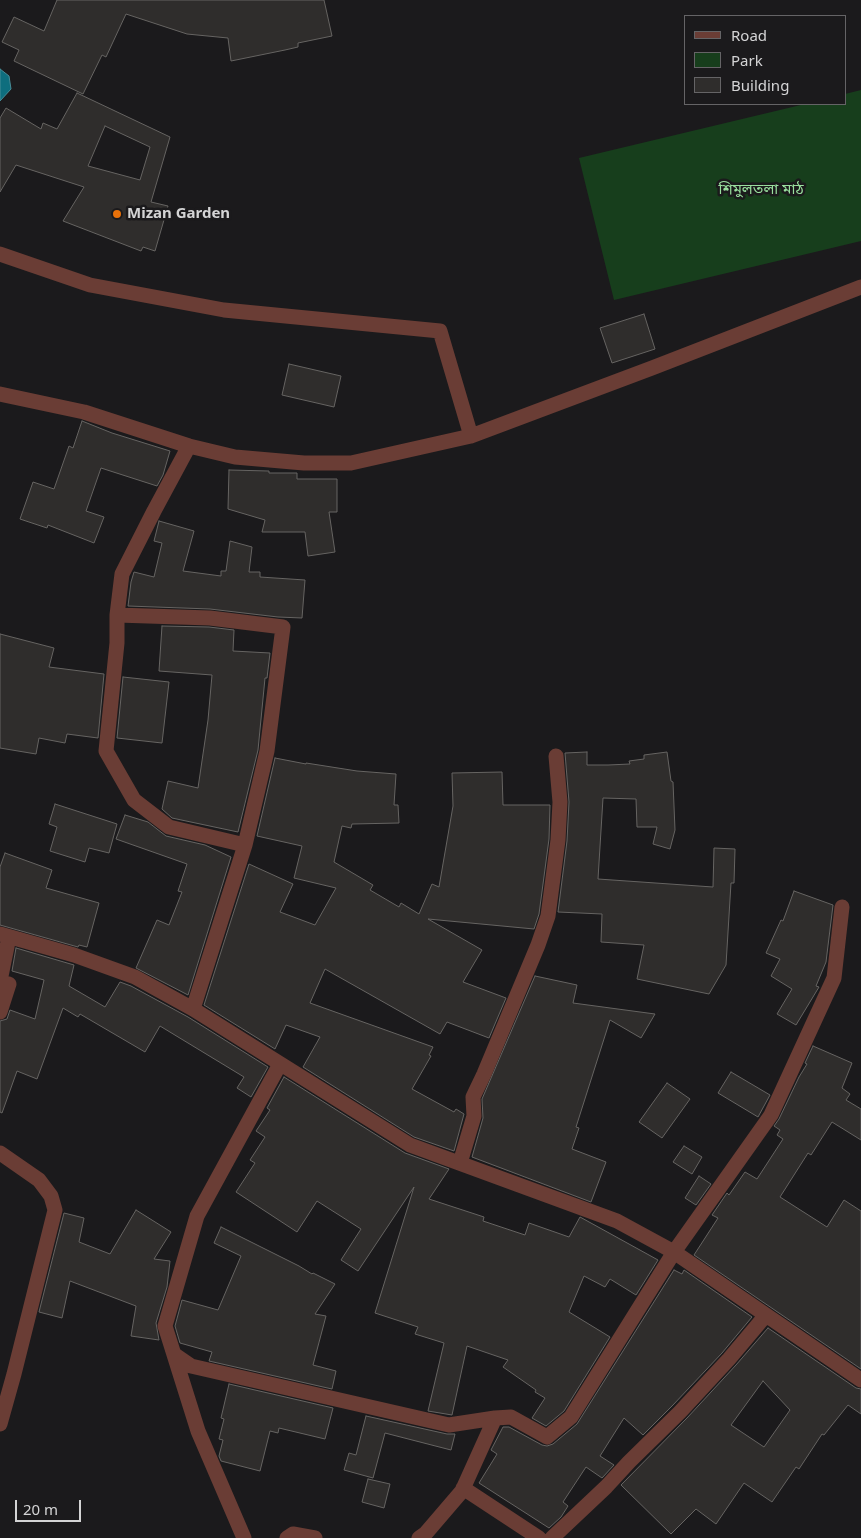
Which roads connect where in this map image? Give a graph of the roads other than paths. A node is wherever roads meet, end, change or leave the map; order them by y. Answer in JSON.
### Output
{"nodes":[{"id":1,"x":0,"y":254,"type":"edge"},
{"id":2,"x":861,"y":286,"type":"edge"},
{"id":3,"x":0,"y":394,"type":"edge"},
{"id":4,"x":471,"y":436,"type":"junction"},
{"id":5,"x":189,"y":446,"type":"junction"},
{"id":6,"x":117,"y":615,"type":"junction"},
{"id":7,"x":556,"y":756,"type":"dead end"},
{"id":8,"x":245,"y":845,"type":"junction"},
{"id":9,"x":842,"y":906,"type":"dead end"},
{"id":10,"x":5,"y":935,"type":"edge"},
{"id":11,"x":0,"y":982,"type":"edge"},
{"id":12,"x":193,"y":1009,"type":"junction"},
{"id":13,"x":0,"y":1012,"type":"edge"},
{"id":14,"x":280,"y":1064,"type":"junction"},
{"id":15,"x":0,"y":1153,"type":"edge"},
{"id":16,"x":460,"y":1163,"type":"junction"},
{"id":17,"x":674,"y":1252,"type":"junction"},
{"id":18,"x":766,"y":1315,"type":"junction"},
{"id":19,"x":175,"y":1355,"type":"junction"},
{"id":20,"x":861,"y":1380,"type":"edge"},
{"id":21,"x":495,"y":1418,"type":"junction"},
{"id":22,"x":0,"y":1424,"type":"edge"},
{"id":23,"x":463,"y":1488,"type":"junction"},
{"id":24,"x":244,"y":1538,"type":"edge"},
{"id":25,"x":287,"y":1538,"type":"edge"},
{"id":26,"x":315,"y":1538,"type":"edge"},
{"id":27,"x":418,"y":1538,"type":"edge"},
{"id":28,"x":539,"y":1538,"type":"edge"},
{"id":29,"x":552,"y":1538,"type":"edge"}],
"edges":[{"from":1,"to":4,"type":"street"},
{"from":2,"to":4,"type":"street"},
{"from":3,"to":5,"type":"street"},
{"from":4,"to":5,"type":"street"},
{"from":5,"to":6,"type":"street"},
{"from":6,"to":8,"type":"street"},
{"from":6,"to":8,"type":"street"},
{"from":7,"to":16,"type":"street"},
{"from":8,"to":12,"type":"street"},
{"from":9,"to":17,"type":"street"},
{"from":10,"to":11,"type":"street"},
{"from":10,"to":12,"type":"street"},
{"from":11,"to":13,"type":"street"},
{"from":12,"to":14,"type":"street"},
{"from":14,"to":16,"type":"street"},
{"from":14,"to":19,"type":"street"},
{"from":15,"to":22,"type":"street"},
{"from":16,"to":17,"type":"street"},
{"from":17,"to":18,"type":"street"},
{"from":17,"to":21,"type":"street"},
{"from":18,"to":20,"type":"street"},
{"from":18,"to":29,"type":"street"},
{"from":19,"to":21,"type":"street"},
{"from":19,"to":24,"type":"street"},
{"from":21,"to":23,"type":"street"},
{"from":23,"to":27,"type":"street"},
{"from":23,"to":28,"type":"street"},
{"from":25,"to":26,"type":"street"}]}
